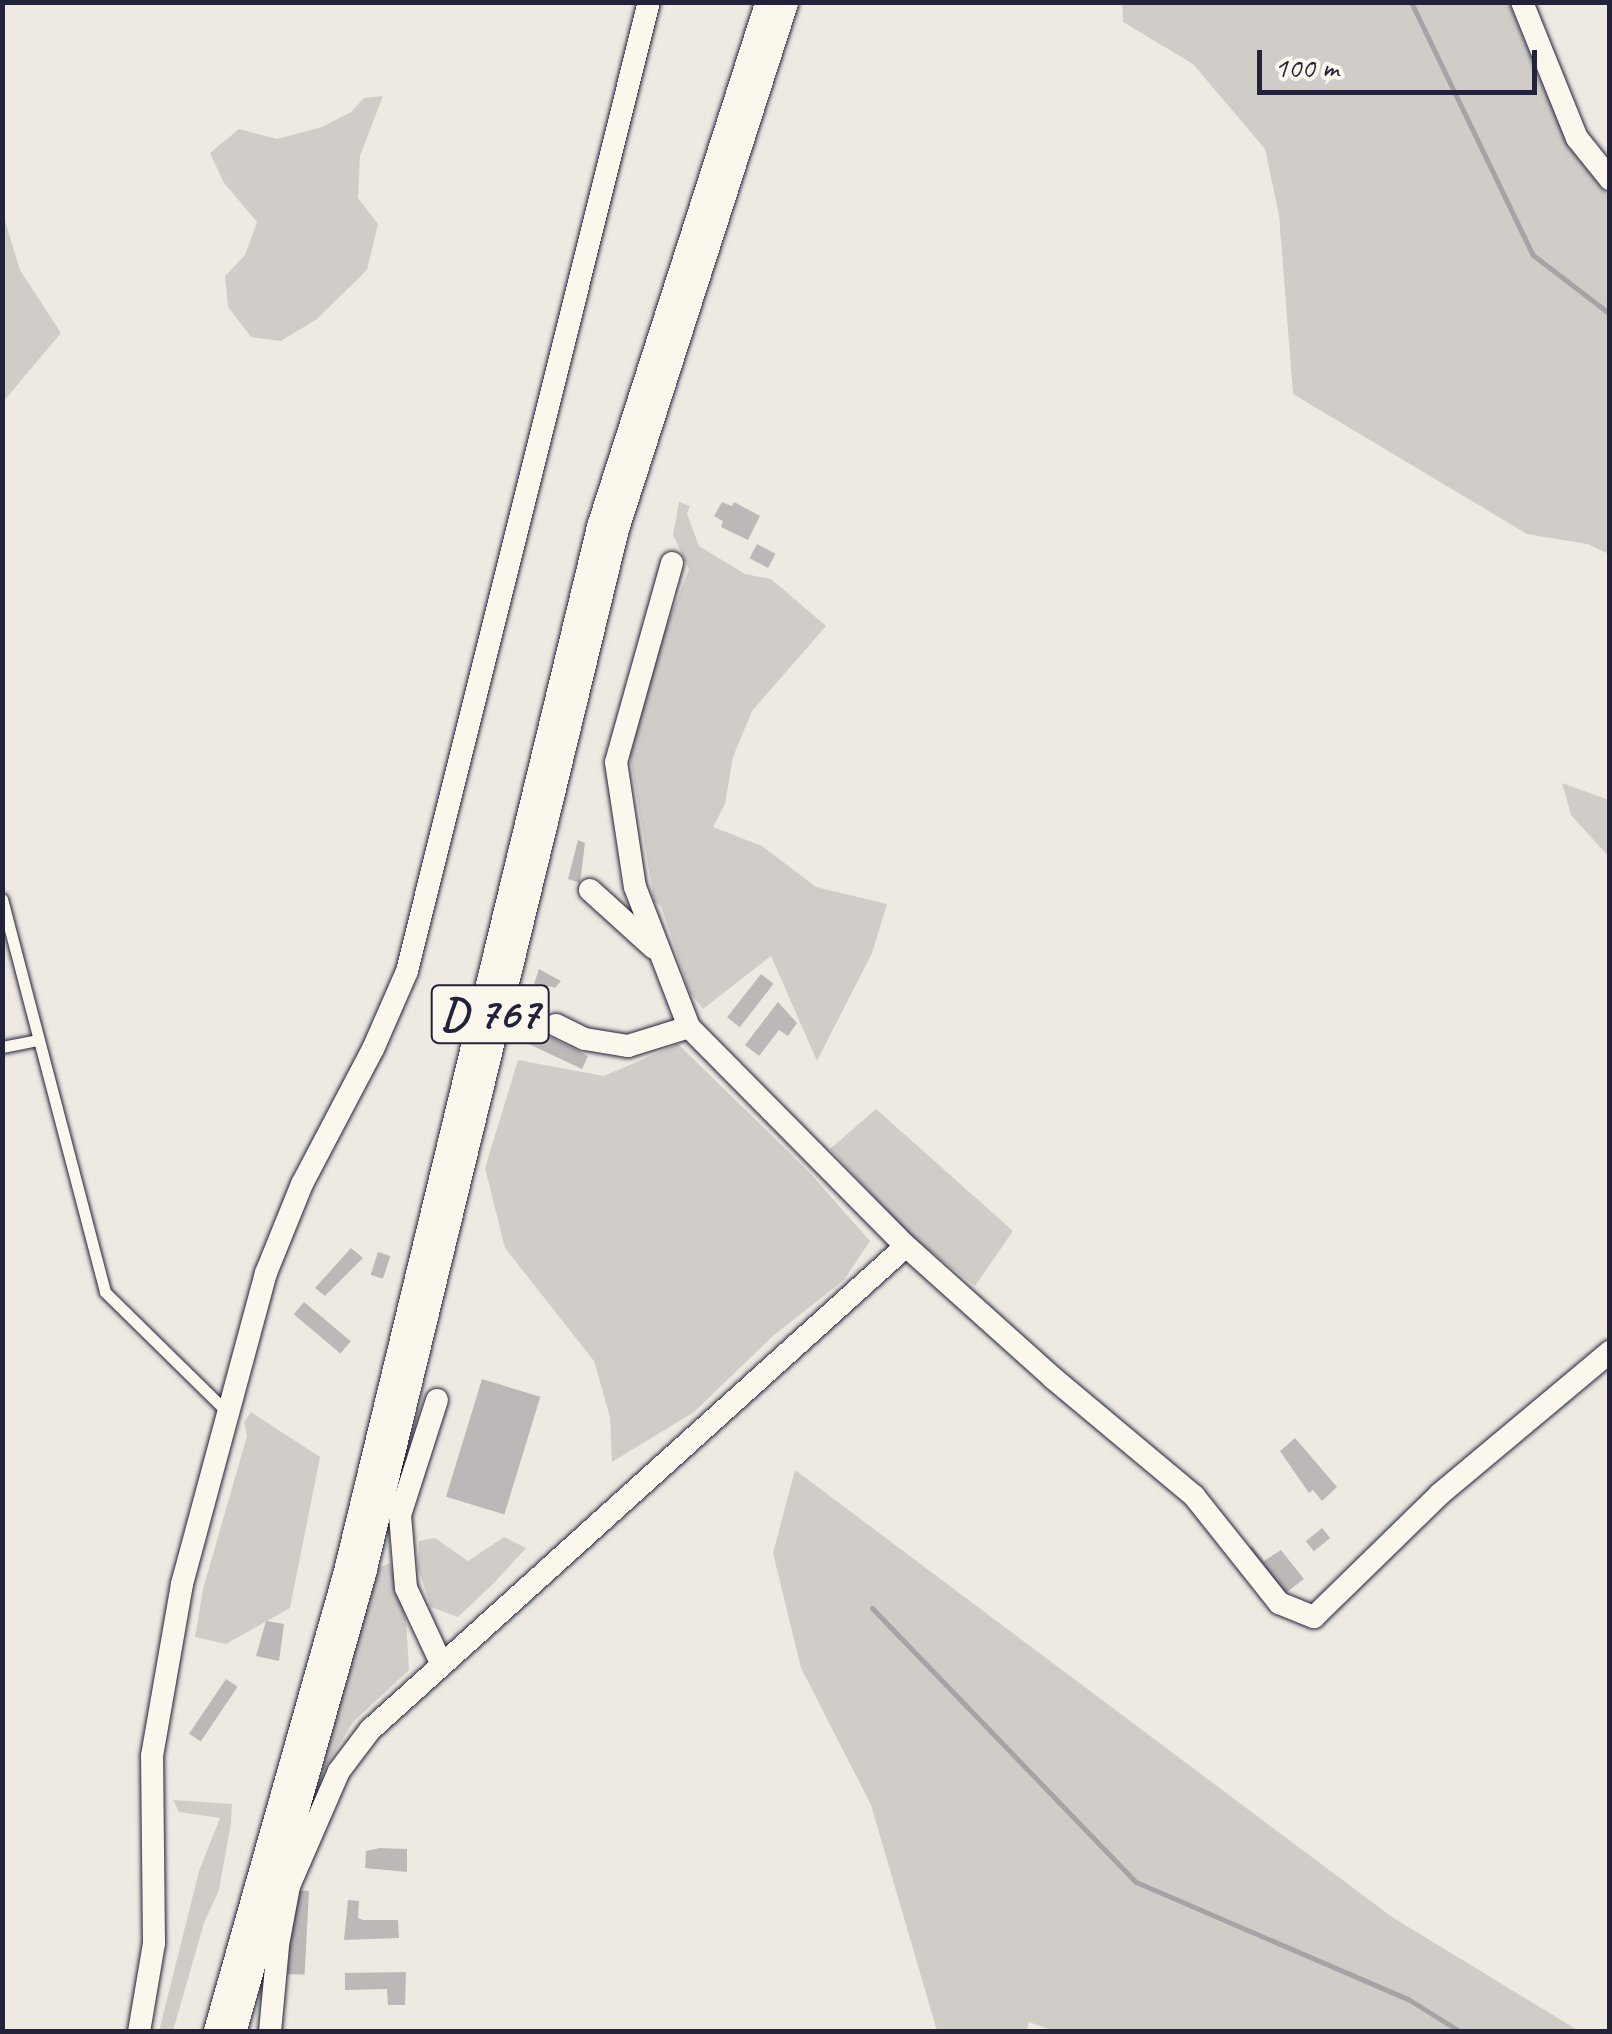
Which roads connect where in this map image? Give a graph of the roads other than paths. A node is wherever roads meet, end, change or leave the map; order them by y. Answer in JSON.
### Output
{"nodes":[{"id":1,"x":650,"y":2,"type":"edge"},
{"id":2,"x":750,"y":2,"type":"edge"},
{"id":3,"x":777,"y":2,"type":"edge"},
{"id":4,"x":1522,"y":2,"type":"edge"},
{"id":5,"x":1610,"y":179,"type":"edge"},
{"id":6,"x":672,"y":563,"type":"dead end"},
{"id":7,"x":590,"y":890,"type":"dead end"},
{"id":8,"x":2,"y":899,"type":"edge"},
{"id":9,"x":657,"y":950,"type":"junction"},
{"id":10,"x":556,"y":1025,"type":"dead end"},
{"id":11,"x":690,"y":1028,"type":"junction"},
{"id":12,"x":38,"y":1040,"type":"junction"},
{"id":13,"x":2,"y":1047,"type":"edge"},
{"id":14,"x":906,"y":1246,"type":"junction"},
{"id":15,"x":1610,"y":1352,"type":"edge"},
{"id":16,"x":437,"y":1400,"type":"dead end"},
{"id":17,"x":228,"y":1414,"type":"junction"},
{"id":18,"x":441,"y":1663,"type":"junction"},
{"id":19,"x":139,"y":2032,"type":"edge"},
{"id":20,"x":199,"y":2032,"type":"edge"},
{"id":21,"x":225,"y":2032,"type":"edge"},
{"id":22,"x":270,"y":2032,"type":"edge"}],
"edges":[{"from":1,"to":17,"type":"street"},
{"from":2,"to":20,"type":"highway","number":"D 767"},
{"from":3,"to":21,"type":"highway","number":"D 767"},
{"from":4,"to":5,"type":"street"},
{"from":6,"to":9,"type":"street"},
{"from":7,"to":9,"type":"street"},
{"from":8,"to":12,"type":"lane"},
{"from":9,"to":11,"type":"street"},
{"from":10,"to":11,"type":"street"},
{"from":11,"to":14,"type":"street"},
{"from":12,"to":13,"type":"lane"},
{"from":12,"to":17,"type":"lane"},
{"from":14,"to":15,"type":"street"},
{"from":14,"to":18,"type":"street"},
{"from":16,"to":18,"type":"street"},
{"from":17,"to":19,"type":"street"},
{"from":18,"to":22,"type":"street"}]}
